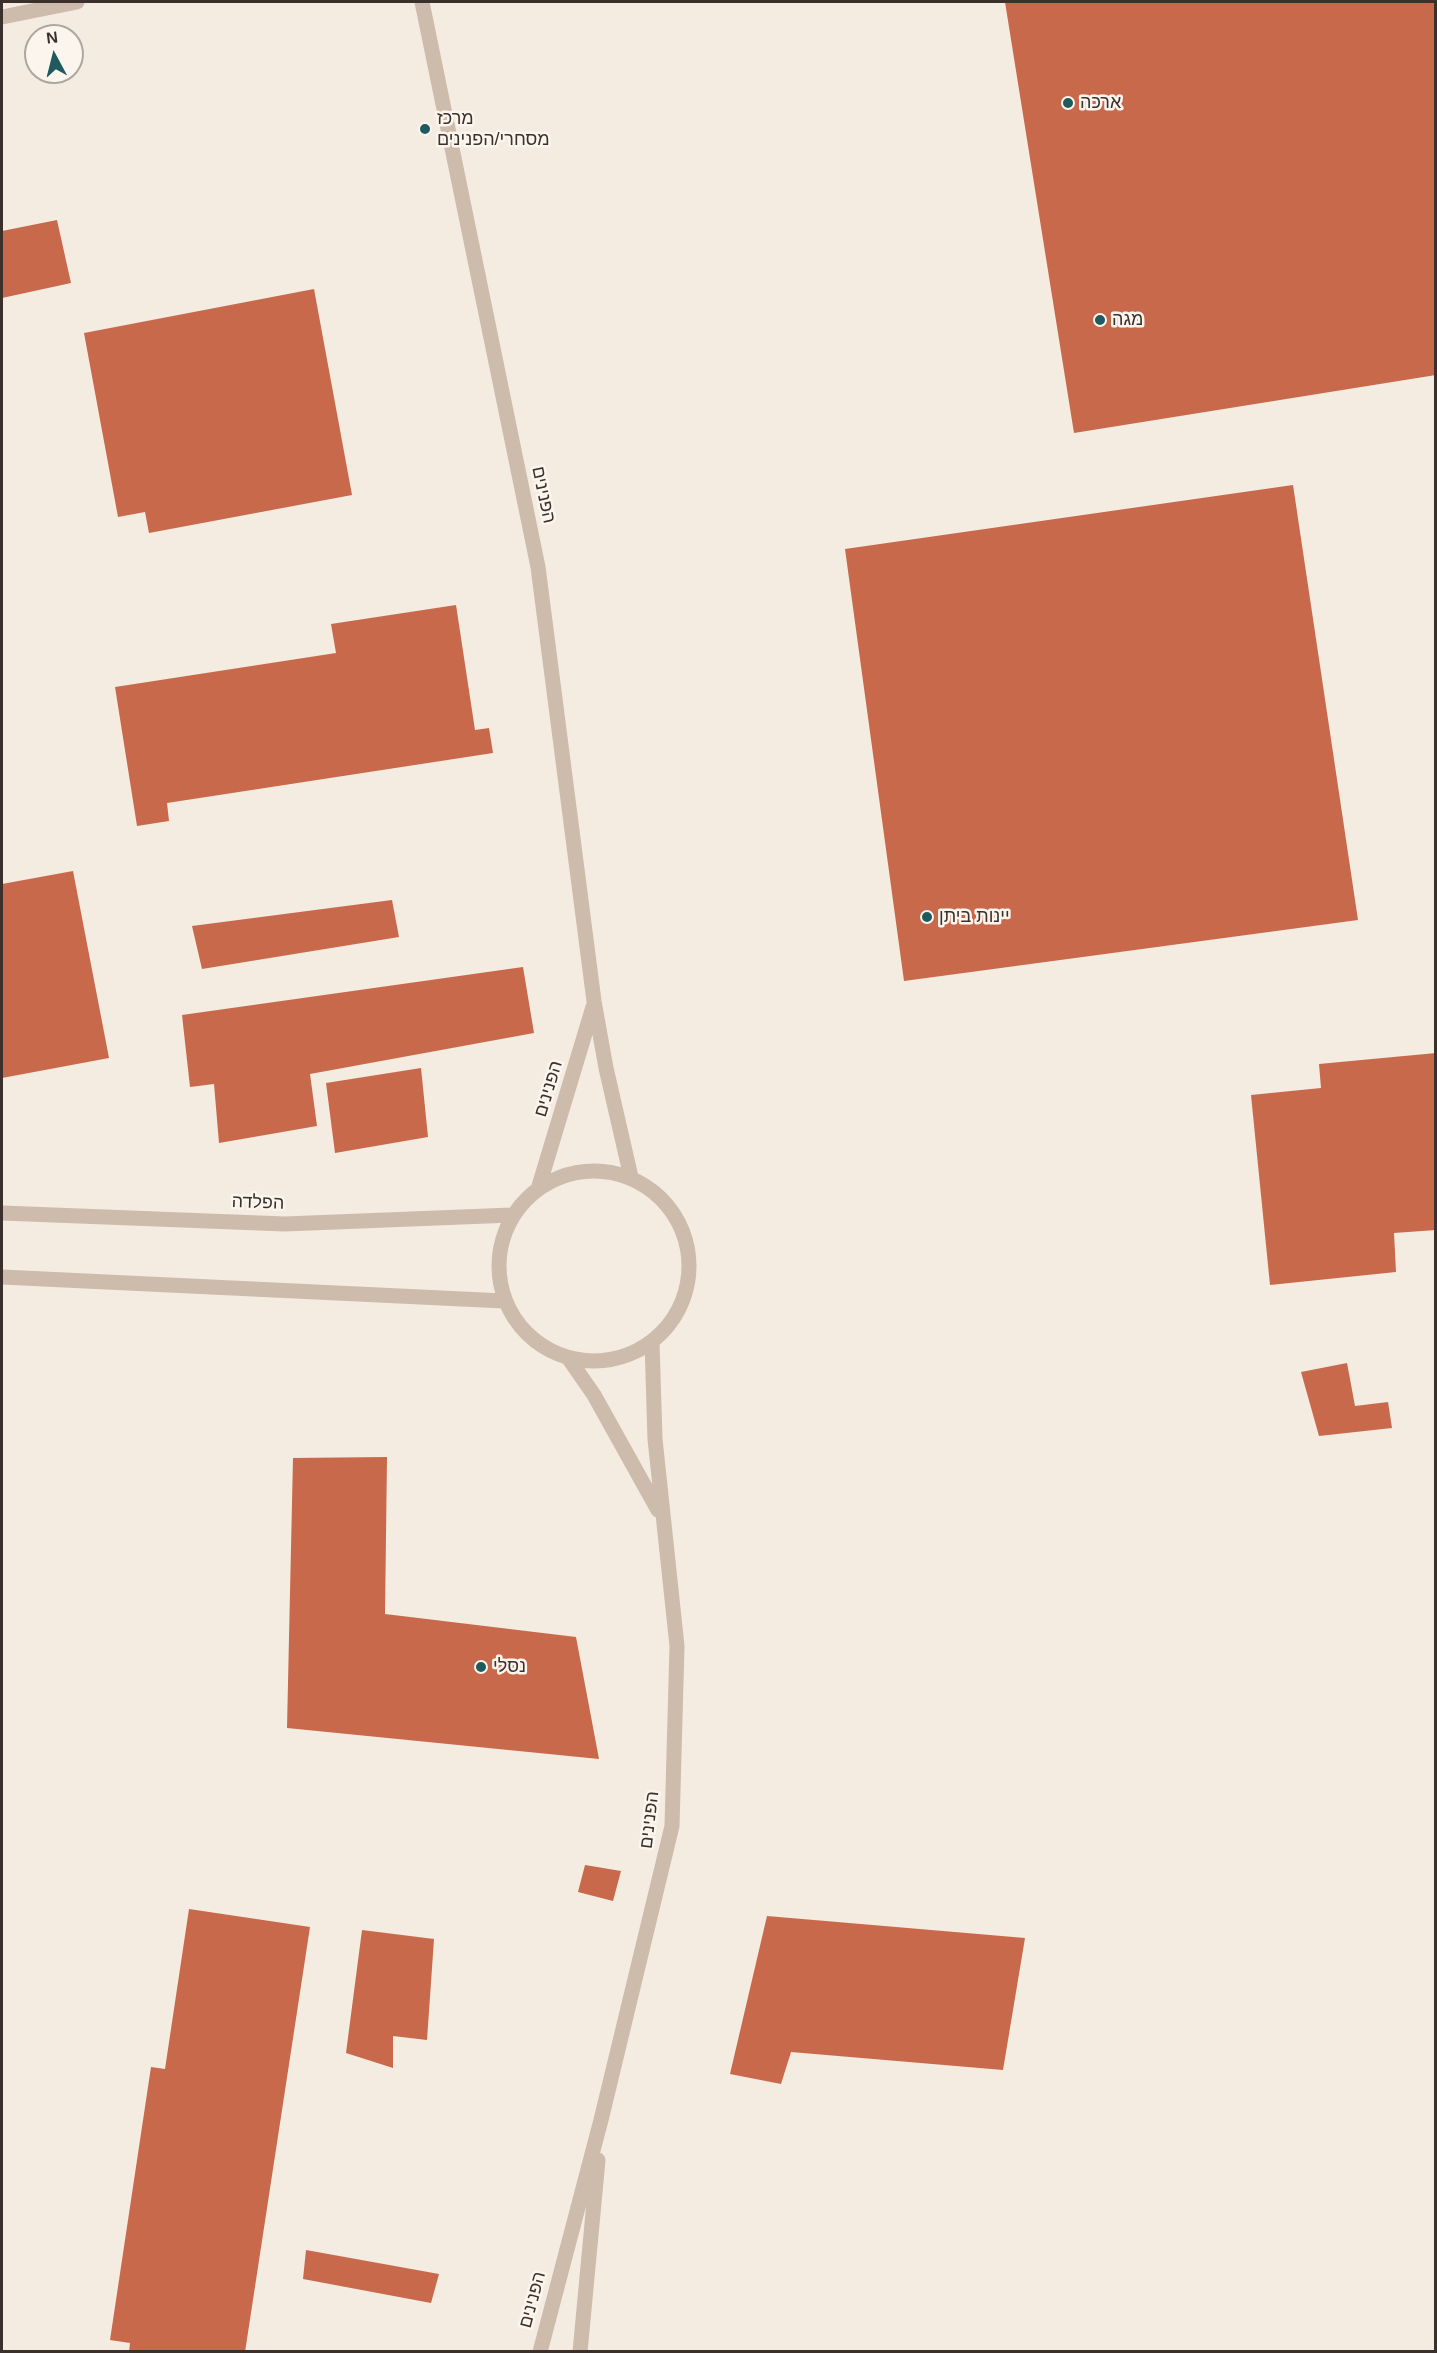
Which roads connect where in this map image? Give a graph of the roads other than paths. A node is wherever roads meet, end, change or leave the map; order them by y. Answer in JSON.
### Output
{"nodes":[{"id":1,"x":77,"y":2,"type":"edge"},
{"id":2,"x":422,"y":2,"type":"edge"},
{"id":3,"x":2,"y":17,"type":"edge"},
{"id":4,"x":594,"y":1001,"type":"junction"},
{"id":5,"x":631,"y":1177,"type":"junction"},
{"id":6,"x":539,"y":1186,"type":"junction"},
{"id":7,"x":2,"y":1213,"type":"edge"},
{"id":8,"x":512,"y":1215,"type":"junction"},
{"id":9,"x":2,"y":1276,"type":"edge"},
{"id":10,"x":504,"y":1301,"type":"junction"},
{"id":11,"x":652,"y":1342,"type":"junction"},
{"id":12,"x":569,"y":1359,"type":"junction"},
{"id":13,"x":663,"y":1518,"type":"junction"},
{"id":14,"x":602,"y":2120,"type":"junction"},
{"id":15,"x":540,"y":2352,"type":"edge"},
{"id":16,"x":580,"y":2352,"type":"edge"}],
"edges":[{"from":1,"to":3,"type":"street"},
{"from":2,"to":4,"type":"street","name":"הפנינים"},
{"from":4,"to":5,"type":"street","name":"הפנינים"},
{"from":4,"to":6,"type":"street","name":"הפנינים"},
{"from":5,"to":6,"type":"street"},
{"from":5,"to":11,"type":"street"},
{"from":6,"to":8,"type":"street"},
{"from":7,"to":8,"type":"street","name":"הפלדה"},
{"from":8,"to":10,"type":"street"},
{"from":9,"to":10,"type":"street"},
{"from":10,"to":12,"type":"street"},
{"from":11,"to":12,"type":"street"},
{"from":11,"to":13,"type":"street","name":"הפנינים"},
{"from":12,"to":13,"type":"street","name":"הפנינים"},
{"from":13,"to":14,"type":"street","name":"הפנינים"},
{"from":14,"to":15,"type":"street","name":"הפנינים"},
{"from":14,"to":16,"type":"street","name":"הפנינים"}]}
